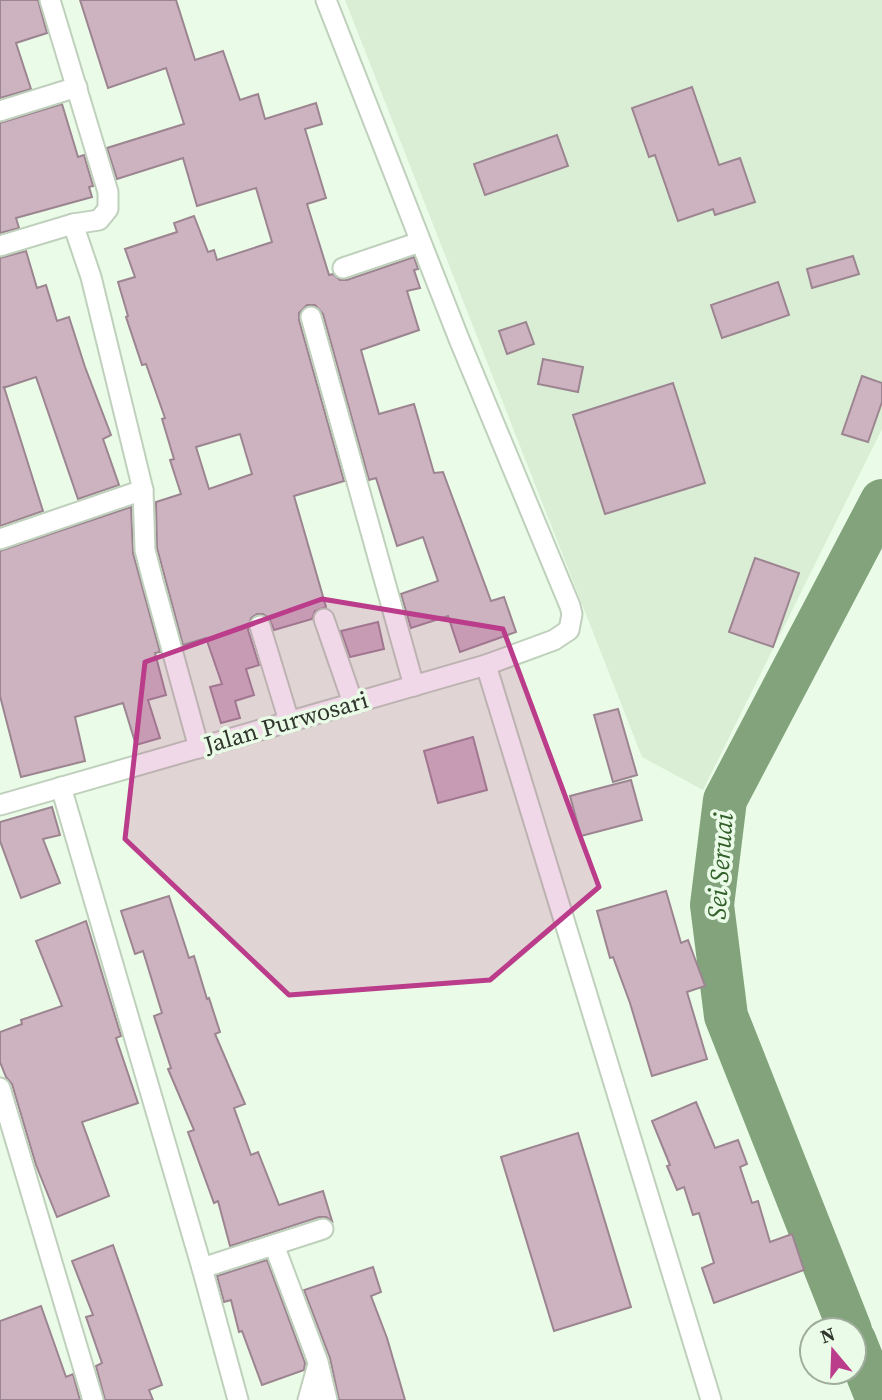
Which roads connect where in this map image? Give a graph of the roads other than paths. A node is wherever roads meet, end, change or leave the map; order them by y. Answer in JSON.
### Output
{"nodes":[{"id":1,"x":50,"y":0,"type":"edge"},
{"id":2,"x":326,"y":0,"type":"edge"},
{"id":3,"x":77,"y":87,"type":"junction"},
{"id":4,"x":0,"y":111,"type":"edge"},
{"id":5,"x":73,"y":224,"type":"junction"},
{"id":6,"x":420,"y":242,"type":"junction"},
{"id":7,"x":0,"y":246,"type":"edge"},
{"id":8,"x":343,"y":268,"type":"dead end"},
{"id":9,"x":311,"y":317,"type":"dead end"},
{"id":10,"x":143,"y":490,"type":"junction"},
{"id":11,"x":0,"y":539,"type":"edge"},
{"id":12,"x":324,"y":619,"type":"dead end"},
{"id":13,"x":260,"y":626,"type":"dead end"},
{"id":14,"x":486,"y":665,"type":"junction"},
{"id":15,"x":414,"y":686,"type":"junction"},
{"id":16,"x":354,"y":703,"type":"junction"},
{"id":17,"x":289,"y":721,"type":"junction"},
{"id":18,"x":199,"y":748,"type":"junction"},
{"id":19,"x":61,"y":787,"type":"junction"},
{"id":20,"x":0,"y":805,"type":"edge"},
{"id":21,"x":0,"y":1088,"type":"edge"},
{"id":22,"x":323,"y":1229,"type":"dead end"},
{"id":23,"x":274,"y":1245,"type":"junction"},
{"id":24,"x":202,"y":1268,"type":"junction"},
{"id":25,"x":318,"y":1362,"type":"junction"},
{"id":26,"x":93,"y":1400,"type":"edge"},
{"id":27,"x":238,"y":1400,"type":"edge"},
{"id":28,"x":308,"y":1400,"type":"edge"},
{"id":29,"x":327,"y":1400,"type":"edge"},
{"id":30,"x":711,"y":1400,"type":"edge"}],
"edges":[{"from":1,"to":3,"type":"street"},
{"from":2,"to":6,"type":"street"},
{"from":3,"to":4,"type":"street"},
{"from":3,"to":5,"type":"street"},
{"from":5,"to":7,"type":"street"},
{"from":5,"to":10,"type":"street"},
{"from":6,"to":8,"type":"street"},
{"from":6,"to":14,"type":"street","name":"Jalan Purwosari"},
{"from":9,"to":15,"type":"street"},
{"from":10,"to":11,"type":"street"},
{"from":10,"to":18,"type":"street"},
{"from":12,"to":16,"type":"street"},
{"from":13,"to":17,"type":"street"},
{"from":14,"to":15,"type":"street","name":"Jalan Purwosari"},
{"from":14,"to":30,"type":"street"},
{"from":15,"to":16,"type":"street","name":"Jalan Purwosari"},
{"from":16,"to":17,"type":"street","name":"Jalan Purwosari"},
{"from":17,"to":18,"type":"street","name":"Jalan Purwosari"},
{"from":18,"to":19,"type":"street","name":"Jalan Purwosari"},
{"from":19,"to":20,"type":"street","name":"Jalan Purwosari"},
{"from":19,"to":24,"type":"street"},
{"from":21,"to":26,"type":"street"},
{"from":22,"to":23,"type":"street"},
{"from":23,"to":24,"type":"street"},
{"from":23,"to":25,"type":"street"},
{"from":24,"to":27,"type":"street"},
{"from":25,"to":28,"type":"street"},
{"from":25,"to":29,"type":"street"}]}
